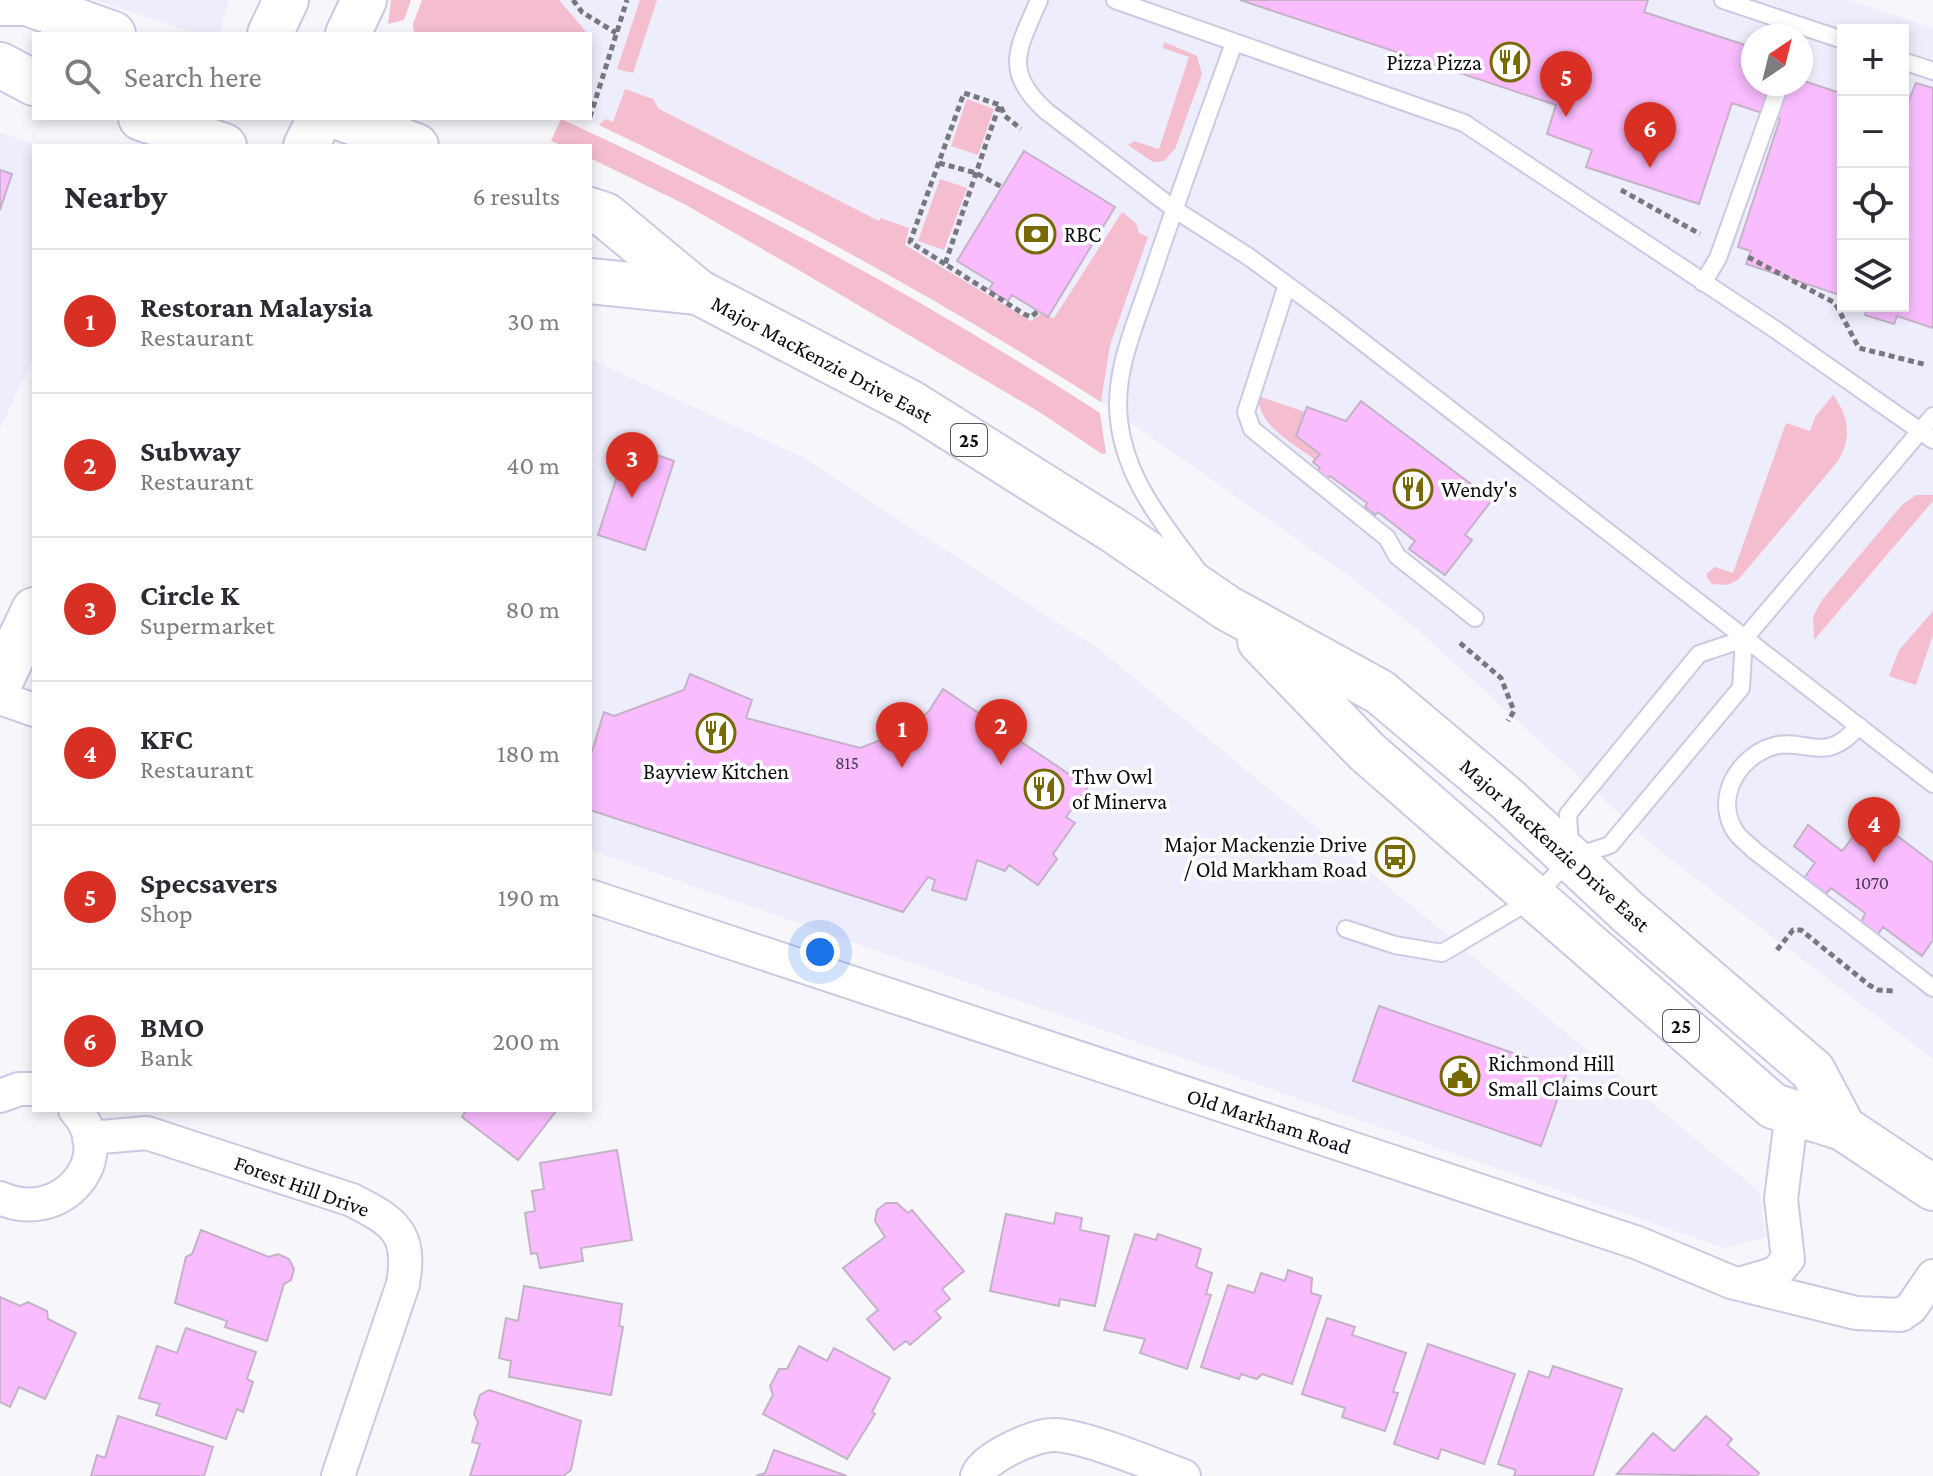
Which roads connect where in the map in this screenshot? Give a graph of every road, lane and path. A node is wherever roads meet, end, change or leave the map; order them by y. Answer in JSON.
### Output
{"nodes":[{"id":1,"x":286,"y":0,"type":"edge"},
{"id":2,"x":364,"y":0,"type":"edge"},
{"id":3,"x":573,"y":0,"type":"edge"},
{"id":4,"x":627,"y":0,"type":"edge"},
{"id":5,"x":1039,"y":0,"type":"edge"},
{"id":6,"x":1115,"y":0,"type":"edge"},
{"id":7,"x":1723,"y":0,"type":"edge"},
{"id":8,"x":0,"y":3,"type":"edge"},
{"id":9,"x":1781,"y":24,"type":"edge"},
{"id":10,"x":107,"y":32,"type":"edge"},
{"id":11,"x":271,"y":32,"type":"edge"},
{"id":12,"x":349,"y":32,"type":"edge"},
{"id":13,"x":616,"y":33,"type":"junction"},
{"id":14,"x":1813,"y":34,"type":"edge"},
{"id":15,"x":1837,"y":39,"type":"edge"},
{"id":16,"x":1234,"y":43,"type":"junction"},
{"id":17,"x":1909,"y":63,"type":"edge"},
{"id":18,"x":0,"y":65,"type":"edge"},
{"id":19,"x":1933,"y":71,"type":"edge"},
{"id":20,"x":32,"y":82,"type":"edge"},
{"id":21,"x":1776,"y":96,"type":"edge"},
{"id":22,"x":1000,"y":105,"type":"junction"},
{"id":23,"x":592,"y":110,"type":"edge"},
{"id":24,"x":149,"y":120,"type":"edge"},
{"id":25,"x":319,"y":120,"type":"edge"},
{"id":26,"x":346,"y":120,"type":"edge"},
{"id":27,"x":1031,"y":137,"type":"dead end"},
{"id":28,"x":222,"y":138,"type":"edge"},
{"id":29,"x":307,"y":144,"type":"edge"},
{"id":30,"x":411,"y":144,"type":"edge"},
{"id":31,"x":939,"y":163,"type":"junction"},
{"id":32,"x":976,"y":173,"type":"junction"},
{"id":33,"x":1002,"y":187,"type":"dead end"},
{"id":34,"x":1174,"y":209,"type":"junction"},
{"id":35,"x":592,"y":211,"type":"edge"},
{"id":36,"x":1742,"y":254,"type":"dead end"},
{"id":37,"x":945,"y":264,"type":"junction"},
{"id":38,"x":592,"y":281,"type":"edge"},
{"id":39,"x":1703,"y":283,"type":"junction"},
{"id":40,"x":1287,"y":285,"type":"junction"},
{"id":41,"x":698,"y":292,"type":"junction"},
{"id":42,"x":1038,"y":311,"type":"dead end"},
{"id":43,"x":1927,"y":365,"type":"dead end"},
{"id":44,"x":1933,"y":416,"type":"edge"},
{"id":45,"x":1927,"y":435,"type":"edge"},
{"id":46,"x":1227,"y":608,"type":"junction"},
{"id":47,"x":32,"y":614,"type":"edge"},
{"id":48,"x":1475,"y":618,"type":"dead end"},
{"id":49,"x":1453,"y":637,"type":"dead end"},
{"id":50,"x":1744,"y":639,"type":"junction"},
{"id":51,"x":0,"y":682,"type":"edge"},
{"id":52,"x":0,"y":698,"type":"edge"},
{"id":53,"x":32,"y":709,"type":"edge"},
{"id":54,"x":1508,"y":721,"type":"dead end"},
{"id":55,"x":1859,"y":726,"type":"junction"},
{"id":56,"x":1933,"y":784,"type":"edge"},
{"id":57,"x":1571,"y":858,"type":"junction"},
{"id":58,"x":592,"y":897,"type":"edge"},
{"id":59,"x":1533,"y":899,"type":"junction"},
{"id":60,"x":1346,"y":929,"type":"dead end"},
{"id":61,"x":1777,"y":950,"type":"dead end"},
{"id":62,"x":1902,"y":987,"type":"dead end"},
{"id":63,"x":1933,"y":988,"type":"edge"},
{"id":64,"x":32,"y":1089,"type":"edge"},
{"id":65,"x":0,"y":1096,"type":"edge"},
{"id":66,"x":1792,"y":1112,"type":"junction"},
{"id":67,"x":82,"y":1124,"type":"edge"},
{"id":68,"x":1843,"y":1128,"type":"junction"},
{"id":69,"x":1933,"y":1188,"type":"edge"},
{"id":70,"x":0,"y":1198,"type":"edge"},
{"id":71,"x":1933,"y":1276,"type":"edge"},
{"id":72,"x":1739,"y":1284,"type":"junction"},
{"id":73,"x":338,"y":1476,"type":"edge"},
{"id":74,"x":977,"y":1476,"type":"edge"},
{"id":75,"x":1184,"y":1476,"type":"edge"}],
"edges":[{"from":1,"to":11,"type":"main road"},
{"from":2,"to":12,"type":"main road"},
{"from":3,"to":13,"type":"path"},
{"from":4,"to":13,"type":"path"},
{"from":5,"to":34,"type":"lane"},
{"from":6,"to":16,"type":"lane"},
{"from":7,"to":9,"type":"lane"},
{"from":8,"to":10,"type":"main road"},
{"from":13,"to":23,"type":"path"},
{"from":14,"to":15,"type":"lane"},
{"from":16,"to":34,"type":"lane"},
{"from":16,"to":39,"type":"lane"},
{"from":17,"to":19,"type":"lane"},
{"from":18,"to":20,"type":"main road"},
{"from":21,"to":39,"type":"lane"},
{"from":22,"to":27,"type":"path"},
{"from":22,"to":31,"type":"path"},
{"from":22,"to":32,"type":"path"},
{"from":24,"to":28,"type":"main road"},
{"from":25,"to":29,"type":"main road"},
{"from":26,"to":30,"type":"main road"},
{"from":31,"to":32,"type":"path"},
{"from":31,"to":37,"type":"path"},
{"from":32,"to":33,"type":"path"},
{"from":32,"to":37,"type":"path"},
{"from":34,"to":40,"type":"lane"},
{"from":34,"to":46,"type":"lane"},
{"from":35,"to":41,"type":"main road","name":"Major MacKenzie Drive East","number":"25"},
{"from":36,"to":43,"type":"path"},
{"from":37,"to":42,"type":"path"},
{"from":38,"to":41,"type":"main road","name":"Major MacKenzie Drive East","number":"25"},
{"from":39,"to":45,"type":"lane"},
{"from":40,"to":48,"type":"lane"},
{"from":40,"to":50,"type":"lane"},
{"from":41,"to":46,"type":"main road","name":"Major MacKenzie Drive East","number":"25"},
{"from":44,"to":45,"type":"lane"},
{"from":45,"to":50,"type":"lane"},
{"from":46,"to":57,"type":"main road","name":"Major MacKenzie Drive East","number":"25"},
{"from":46,"to":59,"type":"main road","name":"Major MacKenzie Drive East","number":"25"},
{"from":47,"to":51,"type":"main road"},
{"from":49,"to":54,"type":"path"},
{"from":50,"to":55,"type":"lane"},
{"from":50,"to":57,"type":"lane"},
{"from":50,"to":57,"type":"lane"},
{"from":52,"to":53,"type":"street"},
{"from":55,"to":56,"type":"lane"},
{"from":55,"to":63,"type":"lane"},
{"from":57,"to":59,"type":"lane"},
{"from":57,"to":68,"type":"main road","name":"Major MacKenzie Drive East","number":"25"},
{"from":58,"to":72,"type":"street","name":"Old Markham Road"},
{"from":59,"to":60,"type":"lane"},
{"from":59,"to":66,"type":"main road","name":"Major MacKenzie Drive East","number":"25"},
{"from":61,"to":62,"type":"path"},
{"from":64,"to":65,"type":"street"},
{"from":66,"to":68,"type":"main road","name":"Major MacKenzie Drive East","number":"25"},
{"from":66,"to":72,"type":"street"},
{"from":67,"to":70,"type":"street","name":"Forest Hill Drive"},
{"from":67,"to":73,"type":"street","name":"Forest Hill Drive"},
{"from":68,"to":69,"type":"main road","name":"Major MacKenzie Drive East","number":"25"},
{"from":71,"to":72,"type":"street","name":"Old Markham Road"},
{"from":74,"to":75,"type":"street"}]}
